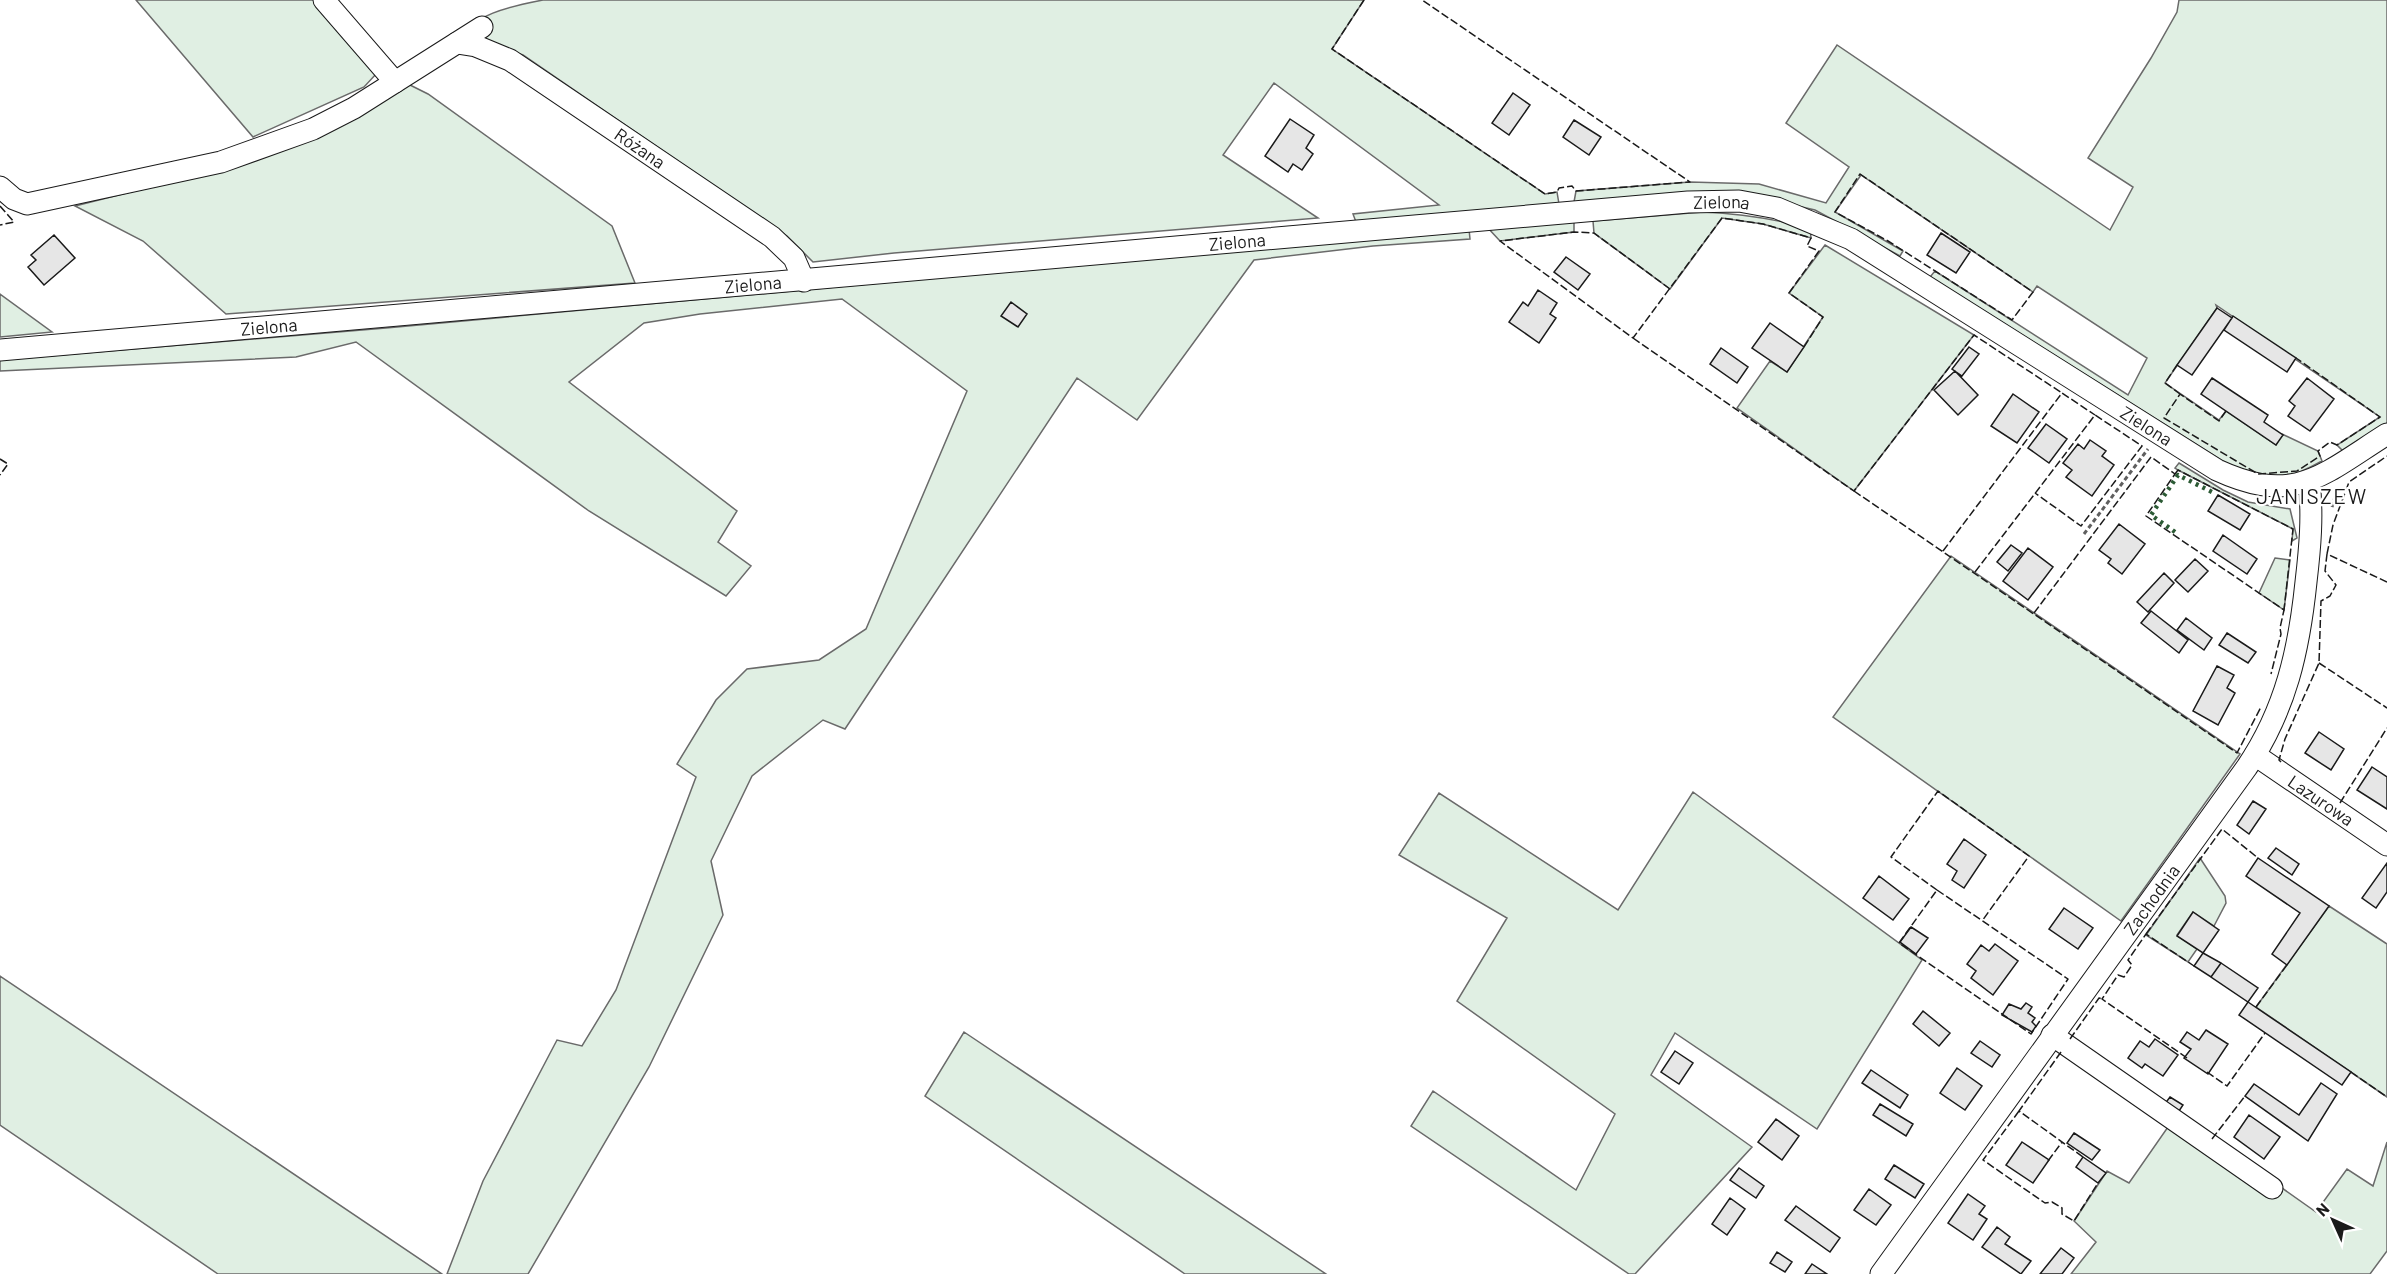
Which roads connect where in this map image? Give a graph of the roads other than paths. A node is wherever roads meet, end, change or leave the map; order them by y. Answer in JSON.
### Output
{"nodes":[{"id":1,"x":324,"y":0,"type":"edge"},
{"id":2,"x":482,"y":27,"type":"dead end"},
{"id":3,"x":457,"y":43,"type":"junction"},
{"id":4,"x":395,"y":82,"type":"junction"},
{"id":5,"x":0,"y":188,"type":"edge"},
{"id":6,"x":804,"y":280,"type":"junction"},
{"id":7,"x":0,"y":350,"type":"edge"},
{"id":8,"x":2387,"y":434,"type":"edge"},
{"id":9,"x":2309,"y":482,"type":"junction"},
{"id":10,"x":2255,"y":755,"type":"junction"},
{"id":11,"x":2387,"y":845,"type":"edge"},
{"id":12,"x":2052,"y":1035,"type":"junction"},
{"id":13,"x":2272,"y":1188,"type":"dead end"},
{"id":14,"x":1881,"y":1274,"type":"edge"}],
"edges":[{"from":1,"to":4,"type":"street"},
{"from":2,"to":3,"type":"street"},
{"from":3,"to":4,"type":"street"},
{"from":3,"to":6,"type":"street","name":"Różana"},
{"from":4,"to":5,"type":"street"},
{"from":6,"to":7,"type":"street","name":"Zielona"},
{"from":6,"to":9,"type":"street","name":"Zielona"},
{"from":8,"to":9,"type":"street","name":"Zielona"},
{"from":9,"to":10,"type":"street","name":"Zachodnia"},
{"from":10,"to":11,"type":"street","name":"Lazurowa"},
{"from":10,"to":12,"type":"street","name":"Zachodnia"},
{"from":12,"to":13,"type":"street"},
{"from":12,"to":14,"type":"street","name":"Zachodnia"}]}
